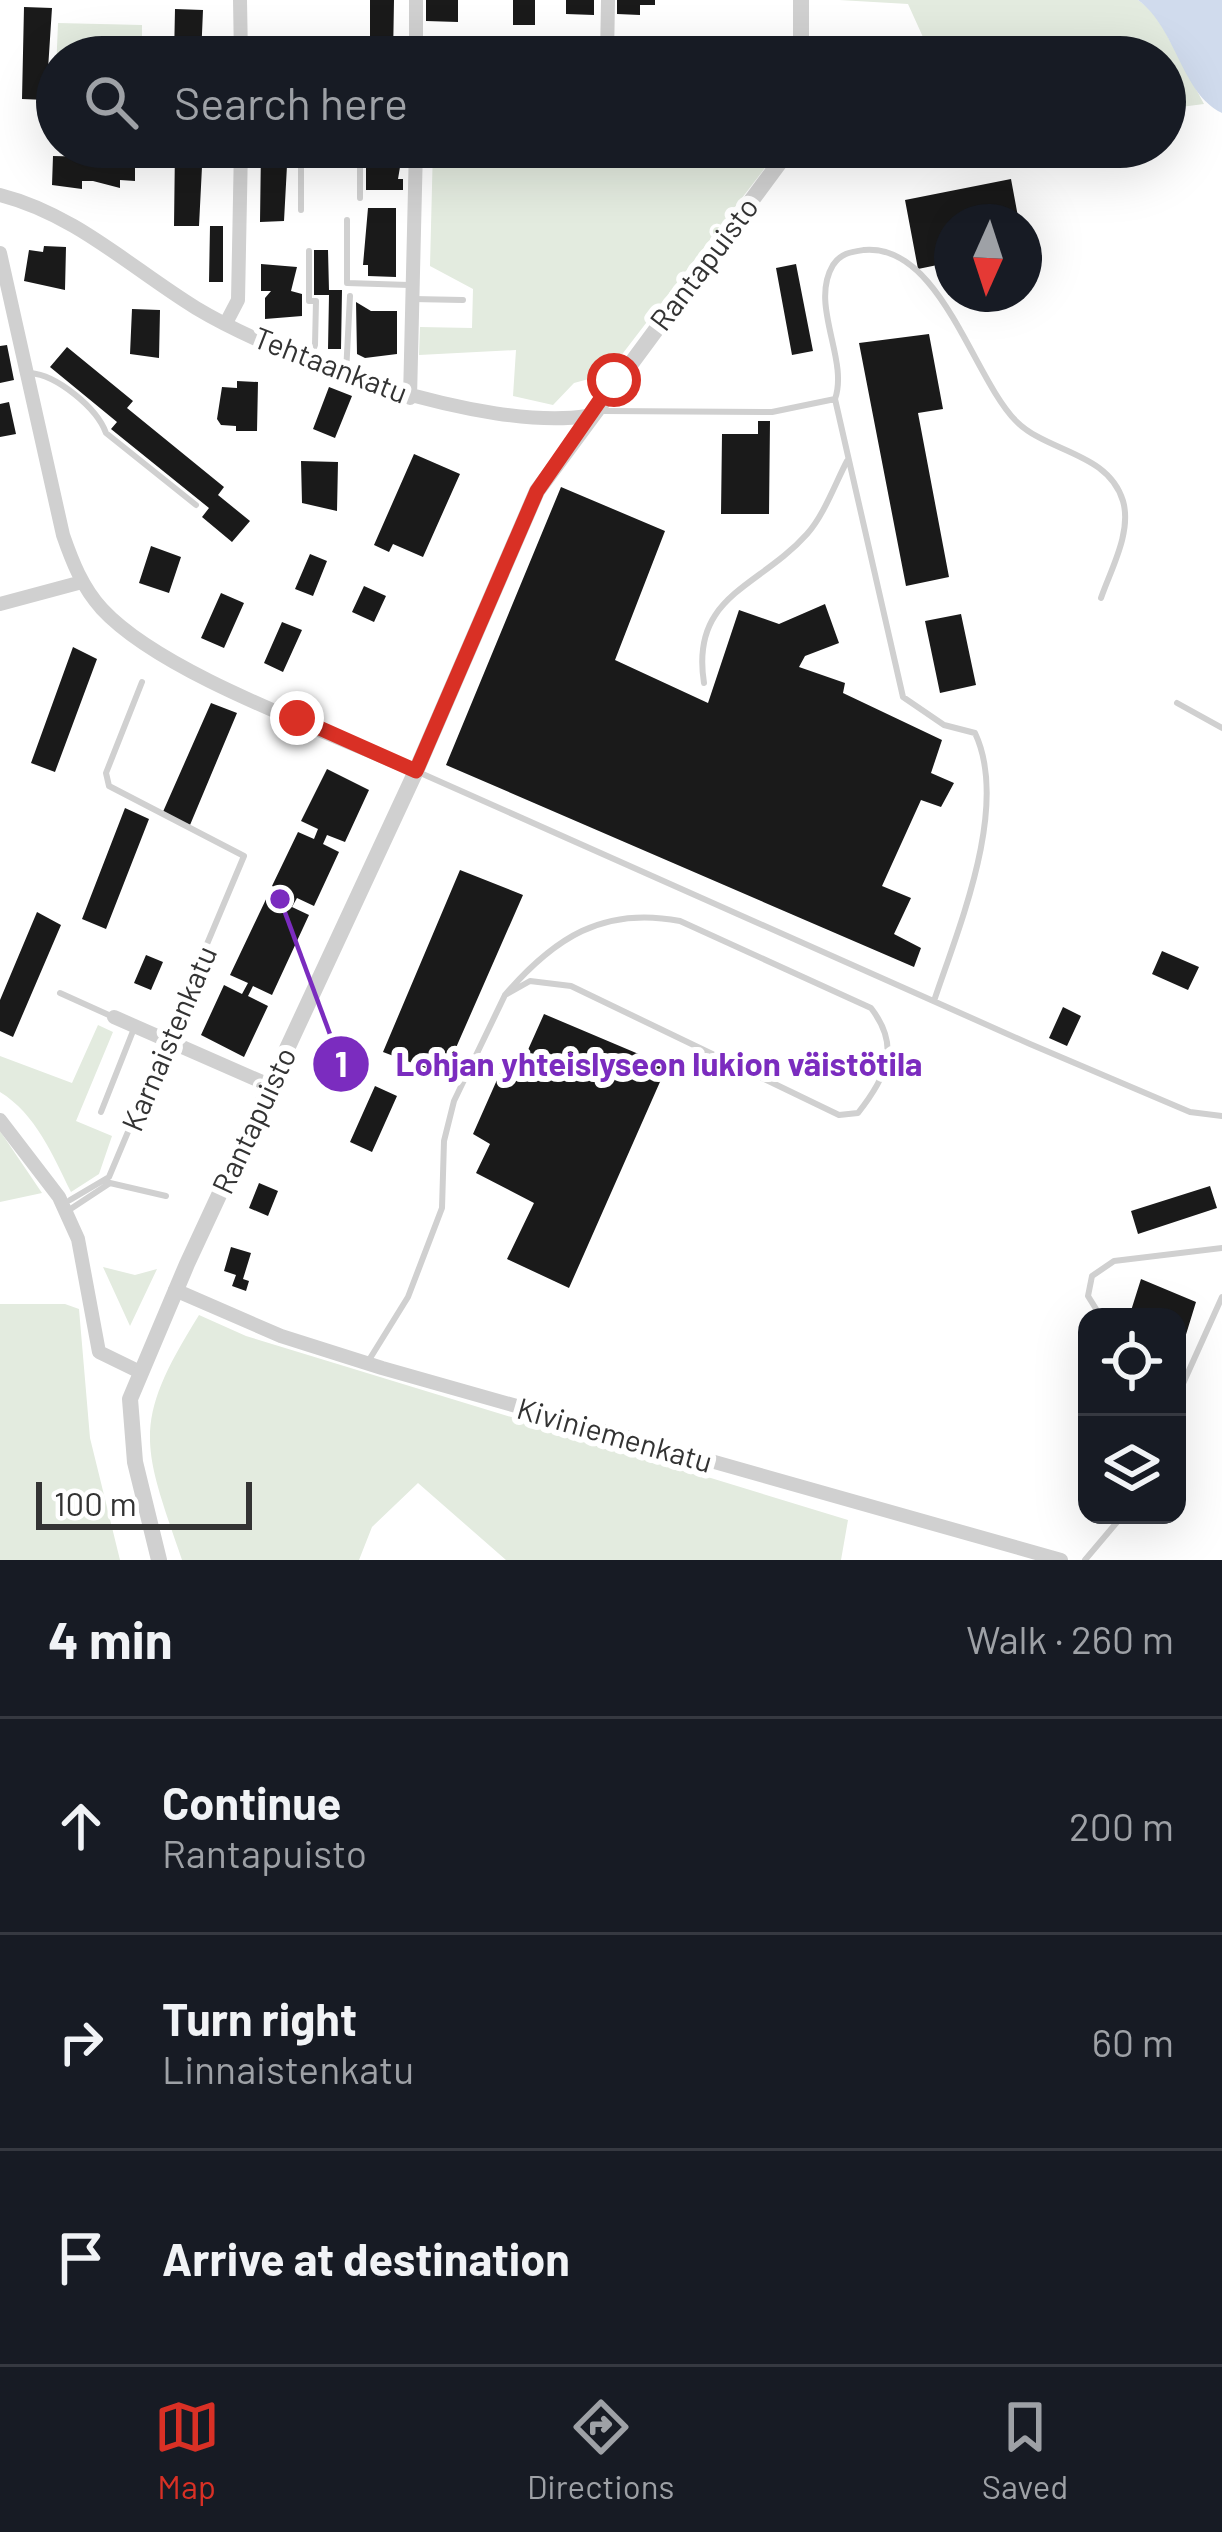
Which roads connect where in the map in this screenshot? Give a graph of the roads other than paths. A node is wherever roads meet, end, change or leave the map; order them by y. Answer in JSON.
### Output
{"nodes":[{"id":1,"x":240,"y":0,"type":"edge"},
{"id":2,"x":416,"y":0,"type":"edge"},
{"id":3,"x":608,"y":0,"type":"edge"},
{"id":4,"x":801,"y":0,"type":"edge"},
{"id":5,"x":241,"y":36,"type":"edge"},
{"id":6,"x":416,"y":36,"type":"edge"},
{"id":7,"x":607,"y":36,"type":"edge"},
{"id":8,"x":801,"y":36,"type":"edge"},
{"id":9,"x":241,"y":168,"type":"edge"},
{"id":10,"x":302,"y":168,"type":"edge"},
{"id":11,"x":360,"y":168,"type":"edge"},
{"id":12,"x":416,"y":168,"type":"edge"},
{"id":13,"x":775,"y":168,"type":"edge"},
{"id":14,"x":0,"y":195,"type":"edge"},
{"id":15,"x":360,"y":198,"type":"dead end"},
{"id":16,"x":301,"y":210,"type":"dead end"},
{"id":17,"x":347,"y":220,"type":"dead end"},
{"id":18,"x":309,"y":251,"type":"dead end"},
{"id":19,"x":0,"y":253,"type":"edge"},
{"id":20,"x":3,"y":284,"type":"edge"},
{"id":21,"x":413,"y":292,"type":"junction"},
{"id":22,"x":350,"y":296,"type":"dead end"},
{"id":23,"x":464,"y":300,"type":"dead end"},
{"id":24,"x":226,"y":323,"type":"junction"},
{"id":25,"x":310,"y":359,"type":"junction"},
{"id":26,"x":26,"y":373,"type":"junction"},
{"id":27,"x":346,"y":373,"type":"junction"},
{"id":28,"x":410,"y":398,"type":"junction"},
{"id":29,"x":835,"y":399,"type":"junction"},
{"id":30,"x":587,"y":416,"type":"junction"},
{"id":31,"x":848,"y":458,"type":"junction"},
{"id":32,"x":196,"y":506,"type":"dead end"},
{"id":33,"x":82,"y":582,"type":"junction"},
{"id":34,"x":1101,"y":598,"type":"dead end"},
{"id":35,"x":0,"y":604,"type":"edge"},
{"id":36,"x":142,"y":682,"type":"dead end"},
{"id":37,"x":704,"y":682,"type":"dead end"},
{"id":38,"x":1177,"y":703,"type":"dead end"},
{"id":39,"x":1222,"y":728,"type":"edge"},
{"id":40,"x":416,"y":771,"type":"junction"},
{"id":41,"x":60,"y":993,"type":"dead end"},
{"id":42,"x":506,"y":995,"type":"junction"},
{"id":43,"x":934,"y":1001,"type":"junction"},
{"id":44,"x":114,"y":1017,"type":"joint"},
{"id":45,"x":135,"y":1025,"type":"junction"},
{"id":46,"x":168,"y":1038,"type":"junction"},
{"id":47,"x":269,"y":1085,"type":"junction"},
{"id":48,"x":101,"y":1112,"type":"dead end"},
{"id":49,"x":1220,"y":1118,"type":"edge"},
{"id":50,"x":0,"y":1120,"type":"edge"},
{"id":51,"x":166,"y":1196,"type":"dead end"},
{"id":52,"x":68,"y":1206,"type":"junction"},
{"id":53,"x":1222,"y":1248,"type":"edge"},
{"id":54,"x":175,"y":1290,"type":"junction"},
{"id":55,"x":1222,"y":1297,"type":"edge"},
{"id":56,"x":1095,"y":1308,"type":"edge"},
{"id":57,"x":367,"y":1363,"type":"junction"},
{"id":58,"x":140,"y":1372,"type":"junction"},
{"id":59,"x":1186,"y":1377,"type":"edge"},
{"id":60,"x":1115,"y":1524,"type":"edge"},
{"id":61,"x":159,"y":1560,"type":"edge"},
{"id":62,"x":1061,"y":1560,"type":"edge"},
{"id":63,"x":1085,"y":1560,"type":"edge"}],
"edges":[{"from":1,"to":5,"type":"street"},
{"from":2,"to":6,"type":"street"},
{"from":3,"to":7,"type":"street"},
{"from":4,"to":8,"type":"street"},
{"from":9,"to":24,"type":"street"},
{"from":10,"to":16,"type":"lane"},
{"from":11,"to":15,"type":"lane"},
{"from":12,"to":21,"type":"street"},
{"from":13,"to":30,"type":"street","name":"Rantapuisto"},
{"from":14,"to":24,"type":"street","name":"Tehtaankatu"},
{"from":17,"to":21,"type":"lane"},
{"from":18,"to":25,"type":"lane"},
{"from":19,"to":20,"type":"street"},
{"from":20,"to":26,"type":"street"},
{"from":21,"to":23,"type":"lane"},
{"from":21,"to":28,"type":"street"},
{"from":22,"to":27,"type":"lane"},
{"from":24,"to":25,"type":"street","name":"Tehtaankatu"},
{"from":25,"to":27,"type":"street","name":"Tehtaankatu"},
{"from":26,"to":32,"type":"lane"},
{"from":26,"to":33,"type":"street"},
{"from":27,"to":28,"type":"street","name":"Tehtaankatu"},
{"from":28,"to":30,"type":"street","name":"Tehtaankatu"},
{"from":29,"to":30,"type":"lane","name":"Tehtaankatu"},
{"from":29,"to":31,"type":"lane"},
{"from":29,"to":34,"type":"lane"},
{"from":30,"to":40,"type":"street","name":"Rantapuisto"},
{"from":31,"to":37,"type":"lane"},
{"from":31,"to":43,"type":"lane"},
{"from":33,"to":35,"type":"street"},
{"from":33,"to":40,"type":"street"},
{"from":36,"to":46,"type":"lane","name":"Karnaistenkatu"},
{"from":38,"to":39,"type":"lane"},
{"from":40,"to":43,"type":"lane"},
{"from":40,"to":47,"type":"street","name":"Rantapuisto"},
{"from":41,"to":44,"type":"lane"},
{"from":42,"to":42,"type":"lane"},
{"from":42,"to":57,"type":"lane"},
{"from":43,"to":49,"type":"lane"},
{"from":44,"to":45,"type":"street"},
{"from":45,"to":46,"type":"street"},
{"from":45,"to":48,"type":"lane"},
{"from":46,"to":47,"type":"street"},
{"from":46,"to":52,"type":"lane","name":"Karnaistenkatu"},
{"from":47,"to":54,"type":"street","name":"Rantapuisto"},
{"from":50,"to":52,"type":"street"},
{"from":51,"to":52,"type":"lane"},
{"from":52,"to":58,"type":"street"},
{"from":53,"to":56,"type":"lane"},
{"from":54,"to":57,"type":"street","name":"Kiviniemenkatu"},
{"from":54,"to":58,"type":"street","name":"Rantapuisto"},
{"from":55,"to":59,"type":"lane"},
{"from":57,"to":62,"type":"street","name":"Kiviniemenkatu"},
{"from":58,"to":61,"type":"street","name":"Rantapuisto"},
{"from":60,"to":63,"type":"lane"}]}
